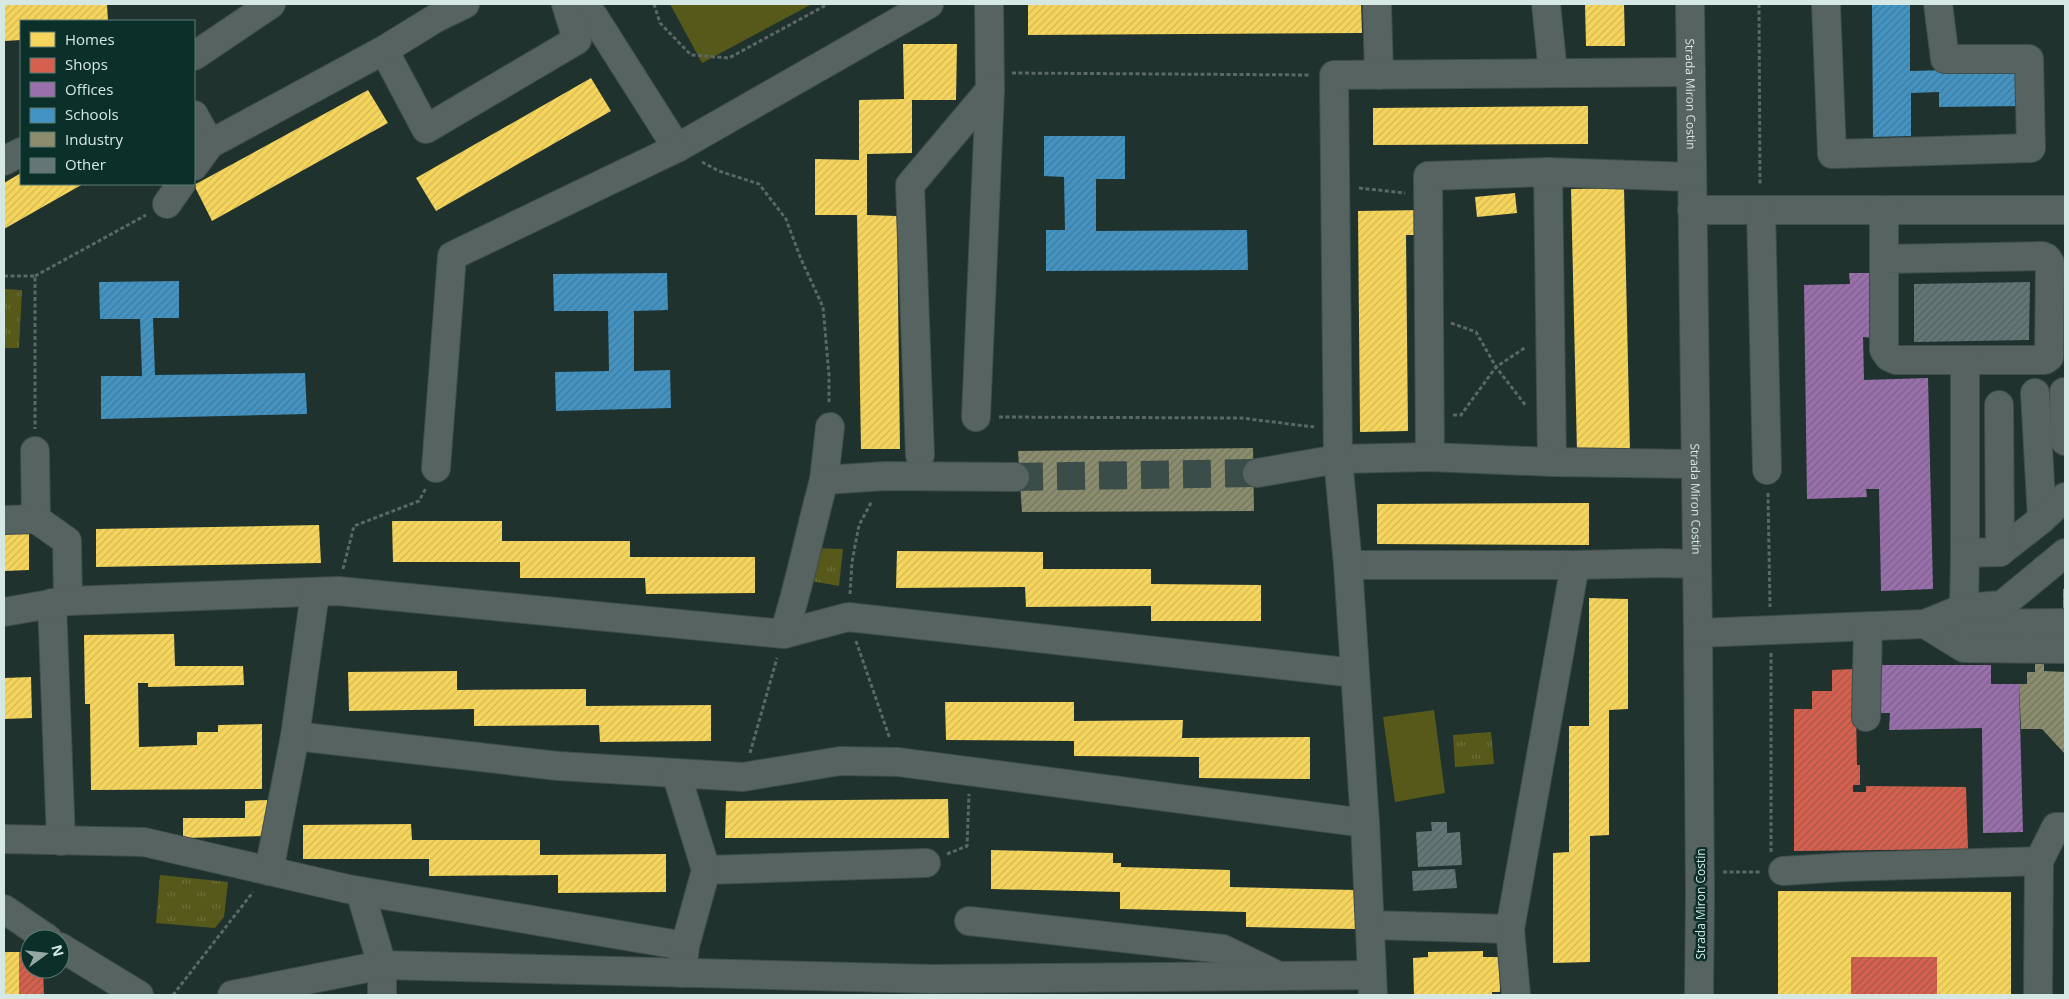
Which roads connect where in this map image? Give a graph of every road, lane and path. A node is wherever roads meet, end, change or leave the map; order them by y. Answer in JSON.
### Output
{"nodes":[{"id":1,"x":271,"y":4,"type":"edge"},
{"id":2,"x":465,"y":4,"type":"edge"},
{"id":3,"x":566,"y":4,"type":"edge"},
{"id":4,"x":583,"y":4,"type":"edge"},
{"id":5,"x":654,"y":4,"type":"edge"},
{"id":6,"x":828,"y":4,"type":"edge"},
{"id":7,"x":929,"y":4,"type":"edge"},
{"id":8,"x":989,"y":4,"type":"edge"},
{"id":9,"x":1377,"y":4,"type":"edge"},
{"id":10,"x":1546,"y":4,"type":"edge"},
{"id":11,"x":1690,"y":4,"type":"edge"},
{"id":12,"x":1759,"y":4,"type":"edge"},
{"id":13,"x":1826,"y":4,"type":"edge"},
{"id":14,"x":1938,"y":4,"type":"edge"},
{"id":15,"x":384,"y":50,"type":"junction"},
{"id":16,"x":195,"y":55,"type":"edge"},
{"id":17,"x":1691,"y":72,"type":"junction"},
{"id":18,"x":1553,"y":73,"type":"junction"},
{"id":19,"x":1334,"y":75,"type":"junction"},
{"id":20,"x":1379,"y":75,"type":"junction"},
{"id":21,"x":989,"y":81,"type":"junction"},
{"id":22,"x":195,"y":117,"type":"edge"},
{"id":23,"x":210,"y":144,"type":"junction"},
{"id":24,"x":677,"y":148,"type":"junction"},
{"id":25,"x":20,"y":153,"type":"edge"},
{"id":26,"x":4,"y":161,"type":"edge"},
{"id":27,"x":195,"y":165,"type":"edge"},
{"id":28,"x":1548,"y":172,"type":"junction"},
{"id":29,"x":1692,"y":177,"type":"junction"},
{"id":30,"x":1335,"y":186,"type":"junction"},
{"id":31,"x":174,"y":194,"type":"edge"},
{"id":32,"x":1428,"y":195,"type":"junction"},
{"id":33,"x":1692,"y":210,"type":"junction"},
{"id":34,"x":1761,"y":210,"type":"junction"},
{"id":35,"x":1884,"y":210,"type":"junction"},
{"id":36,"x":2065,"y":210,"type":"edge"},
{"id":37,"x":1885,"y":259,"type":"junction"},
{"id":38,"x":4,"y":276,"type":"edge"},
{"id":39,"x":35,"y":276,"type":"junction"},
{"id":40,"x":1429,"y":316,"type":"junction"},
{"id":41,"x":1550,"y":333,"type":"junction"},
{"id":42,"x":1965,"y":360,"type":"junction"},
{"id":43,"x":1496,"y":367,"type":"junction"},
{"id":44,"x":2064,"y":392,"type":"dead end"},
{"id":45,"x":2035,"y":393,"type":"dead end"},
{"id":46,"x":2000,"y":405,"type":"dead end"},
{"id":47,"x":1430,"y":414,"type":"junction"},
{"id":48,"x":976,"y":417,"type":"joint"},
{"id":49,"x":830,"y":427,"type":"joint"},
{"id":50,"x":1552,"y":428,"type":"junction"},
{"id":51,"x":1337,"y":430,"type":"junction"},
{"id":52,"x":2065,"y":441,"type":"edge"},
{"id":53,"x":35,"y":451,"type":"joint"},
{"id":54,"x":920,"y":455,"type":"dead end"},
{"id":55,"x":1430,"y":457,"type":"junction"},
{"id":56,"x":1338,"y":459,"type":"junction"},
{"id":57,"x":1552,"y":462,"type":"junction"},
{"id":58,"x":1695,"y":464,"type":"junction"},
{"id":59,"x":436,"y":468,"type":"joint"},
{"id":60,"x":1768,"y":470,"type":"joint"},
{"id":61,"x":1257,"y":473,"type":"tunnel mouth"},
{"id":62,"x":886,"y":476,"type":"junction"},
{"id":63,"x":1015,"y":477,"type":"tunnel mouth"},
{"id":64,"x":824,"y":480,"type":"junction"},
{"id":65,"x":2065,"y":497,"type":"edge"},
{"id":66,"x":36,"y":519,"type":"junction"},
{"id":67,"x":2042,"y":519,"type":"junction"},
{"id":68,"x":4,"y":520,"type":"edge"},
{"id":69,"x":2000,"y":552,"type":"junction"},
{"id":70,"x":2065,"y":552,"type":"edge"},
{"id":71,"x":1965,"y":553,"type":"junction"},
{"id":72,"x":1697,"y":564,"type":"junction"},
{"id":73,"x":1348,"y":565,"type":"junction"},
{"id":74,"x":1575,"y":565,"type":"junction"},
{"id":75,"x":327,"y":592,"type":"junction"},
{"id":76,"x":60,"y":602,"type":"junction"},
{"id":77,"x":1964,"y":608,"type":"junction"},
{"id":78,"x":4,"y":612,"type":"edge"},
{"id":79,"x":848,"y":617,"type":"junction"},
{"id":80,"x":1925,"y":624,"type":"junction"},
{"id":81,"x":2065,"y":624,"type":"edge"},
{"id":82,"x":1868,"y":627,"type":"junction"},
{"id":83,"x":1771,"y":631,"type":"junction"},
{"id":84,"x":1698,"y":633,"type":"junction"},
{"id":85,"x":784,"y":634,"type":"junction"},
{"id":86,"x":2065,"y":649,"type":"edge"},
{"id":87,"x":1355,"y":673,"type":"junction"},
{"id":88,"x":1866,"y":717,"type":"dead end"},
{"id":89,"x":296,"y":736,"type":"junction"},
{"id":90,"x":898,"y":762,"type":"junction"},
{"id":91,"x":970,"y":772,"type":"junction"},
{"id":92,"x":676,"y":773,"type":"junction"},
{"id":93,"x":743,"y":777,"type":"junction"},
{"id":94,"x":1365,"y":823,"type":"junction"},
{"id":95,"x":2065,"y":827,"type":"edge"},
{"id":96,"x":4,"y":839,"type":"edge"},
{"id":97,"x":61,"y":841,"type":"junction"},
{"id":98,"x":2039,"y":861,"type":"junction"},
{"id":99,"x":926,"y":863,"type":"joint"},
{"id":100,"x":1772,"y":868,"type":"junction"},
{"id":101,"x":706,"y":870,"type":"junction"},
{"id":102,"x":269,"y":871,"type":"junction"},
{"id":103,"x":1720,"y":872,"type":"dead end"},
{"id":104,"x":360,"y":891,"type":"junction"},
{"id":105,"x":4,"y":909,"type":"edge"},
{"id":106,"x":968,"y":921,"type":"dead end"},
{"id":107,"x":1370,"y":925,"type":"junction"},
{"id":108,"x":24,"y":929,"type":"edge"},
{"id":109,"x":1510,"y":929,"type":"junction"},
{"id":110,"x":70,"y":952,"type":"edge"},
{"id":111,"x":683,"y":959,"type":"junction"},
{"id":112,"x":382,"y":965,"type":"junction"},
{"id":113,"x":1279,"y":976,"type":"junction"},
{"id":114,"x":764,"y":985,"type":"edge"},
{"id":115,"x":1372,"y":985,"type":"edge"},
{"id":116,"x":140,"y":995,"type":"edge"},
{"id":117,"x":173,"y":995,"type":"edge"},
{"id":118,"x":232,"y":995,"type":"edge"},
{"id":119,"x":382,"y":995,"type":"edge"},
{"id":120,"x":1516,"y":995,"type":"edge"},
{"id":121,"x":1699,"y":995,"type":"edge"},
{"id":122,"x":2038,"y":995,"type":"edge"}],
"edges":[{"from":1,"to":16,"type":"street"},
{"from":2,"to":15,"type":"street"},
{"from":3,"to":15,"type":"street"},
{"from":4,"to":24,"type":"street"},
{"from":5,"to":6,"type":"path"},
{"from":7,"to":24,"type":"street"},
{"from":8,"to":21,"type":"street"},
{"from":9,"to":20,"type":"street"},
{"from":10,"to":18,"type":"street"},
{"from":11,"to":17,"type":"street","name":"Strada Miron Costin"},
{"from":12,"to":34,"type":"path"},
{"from":13,"to":14,"type":"street"},
{"from":15,"to":23,"type":"street"},
{"from":17,"to":18,"type":"street"},
{"from":17,"to":29,"type":"street","name":"Strada Miron Costin"},
{"from":18,"to":20,"type":"street"},
{"from":19,"to":20,"type":"street"},
{"from":19,"to":21,"type":"path"},
{"from":19,"to":30,"type":"street"},
{"from":21,"to":48,"type":"street"},
{"from":21,"to":54,"type":"street"},
{"from":22,"to":23,"type":"street"},
{"from":23,"to":27,"type":"street"},
{"from":24,"to":49,"type":"path"},
{"from":24,"to":59,"type":"street"},
{"from":25,"to":26,"type":"street"},
{"from":28,"to":29,"type":"street"},
{"from":28,"to":32,"type":"street"},
{"from":28,"to":41,"type":"street"},
{"from":29,"to":33,"type":"street","name":"Strada Miron Costin"},
{"from":30,"to":32,"type":"path"},
{"from":30,"to":51,"type":"street"},
{"from":31,"to":39,"type":"path"},
{"from":32,"to":40,"type":"street"},
{"from":33,"to":34,"type":"street"},
{"from":33,"to":58,"type":"street","name":"Strada Miron Costin"},
{"from":34,"to":35,"type":"street"},
{"from":34,"to":60,"type":"street"},
{"from":35,"to":36,"type":"street"},
{"from":35,"to":37,"type":"street"},
{"from":37,"to":42,"type":"street"},
{"from":37,"to":42,"type":"street"},
{"from":38,"to":39,"type":"path"},
{"from":39,"to":53,"type":"path"},
{"from":40,"to":43,"type":"path"},
{"from":40,"to":47,"type":"street"},
{"from":41,"to":43,"type":"path"},
{"from":41,"to":50,"type":"street"},
{"from":42,"to":71,"type":"street"},
{"from":43,"to":47,"type":"path"},
{"from":43,"to":50,"type":"path"},
{"from":44,"to":52,"type":"street"},
{"from":45,"to":67,"type":"street"},
{"from":46,"to":69,"type":"street"},
{"from":47,"to":55,"type":"street"},
{"from":48,"to":51,"type":"path"},
{"from":49,"to":64,"type":"street"},
{"from":50,"to":57,"type":"street"},
{"from":51,"to":56,"type":"street"},
{"from":53,"to":66,"type":"street"},
{"from":55,"to":56,"type":"street"},
{"from":55,"to":57,"type":"street"},
{"from":56,"to":61,"type":"street"},
{"from":56,"to":73,"type":"street"},
{"from":57,"to":58,"type":"street"},
{"from":58,"to":72,"type":"street","name":"Strada Miron Costin"},
{"from":59,"to":75,"type":"path"},
{"from":60,"to":83,"type":"path"},
{"from":62,"to":63,"type":"street"},
{"from":62,"to":64,"type":"street"},
{"from":62,"to":79,"type":"path"},
{"from":64,"to":85,"type":"street"},
{"from":65,"to":67,"type":"street"},
{"from":66,"to":68,"type":"street"},
{"from":66,"to":76,"type":"street"},
{"from":67,"to":69,"type":"street"},
{"from":69,"to":71,"type":"street"},
{"from":70,"to":77,"type":"street"},
{"from":71,"to":77,"type":"street"},
{"from":72,"to":74,"type":"street"},
{"from":72,"to":84,"type":"street","name":"Strada Miron Costin"},
{"from":73,"to":74,"type":"street"},
{"from":73,"to":87,"type":"street"},
{"from":74,"to":109,"type":"street"},
{"from":75,"to":76,"type":"street"},
{"from":75,"to":85,"type":"street"},
{"from":75,"to":89,"type":"street"},
{"from":76,"to":78,"type":"street"},
{"from":76,"to":97,"type":"street"},
{"from":77,"to":80,"type":"street"},
{"from":79,"to":85,"type":"street"},
{"from":79,"to":87,"type":"street"},
{"from":79,"to":90,"type":"path"},
{"from":80,"to":81,"type":"street"},
{"from":80,"to":82,"type":"street"},
{"from":80,"to":86,"type":"street"},
{"from":82,"to":83,"type":"street"},
{"from":82,"to":88,"type":"street"},
{"from":83,"to":84,"type":"street"},
{"from":83,"to":100,"type":"path"},
{"from":84,"to":121,"type":"street","name":"Strada Miron Costin"},
{"from":85,"to":93,"type":"path"},
{"from":87,"to":94,"type":"street"},
{"from":89,"to":92,"type":"street"},
{"from":89,"to":102,"type":"street"},
{"from":90,"to":91,"type":"street"},
{"from":90,"to":93,"type":"street"},
{"from":91,"to":94,"type":"street"},
{"from":91,"to":99,"type":"path"},
{"from":92,"to":93,"type":"street"},
{"from":92,"to":101,"type":"street"},
{"from":94,"to":107,"type":"street"},
{"from":95,"to":98,"type":"street"},
{"from":96,"to":97,"type":"street"},
{"from":97,"to":102,"type":"street"},
{"from":98,"to":100,"type":"street"},
{"from":98,"to":122,"type":"street"},
{"from":99,"to":101,"type":"street"},
{"from":100,"to":103,"type":"path"},
{"from":101,"to":111,"type":"street"},
{"from":102,"to":104,"type":"street"},
{"from":102,"to":117,"type":"path"},
{"from":104,"to":111,"type":"street"},
{"from":104,"to":112,"type":"street"},
{"from":105,"to":108,"type":"street"},
{"from":106,"to":113,"type":"street"},
{"from":107,"to":109,"type":"street"},
{"from":107,"to":115,"type":"street"},
{"from":109,"to":120,"type":"street"},
{"from":110,"to":116,"type":"street"},
{"from":111,"to":112,"type":"street"},
{"from":111,"to":114,"type":"street"},
{"from":112,"to":118,"type":"street"},
{"from":112,"to":119,"type":"street"},
{"from":113,"to":114,"type":"street"},
{"from":113,"to":115,"type":"street"}]}
